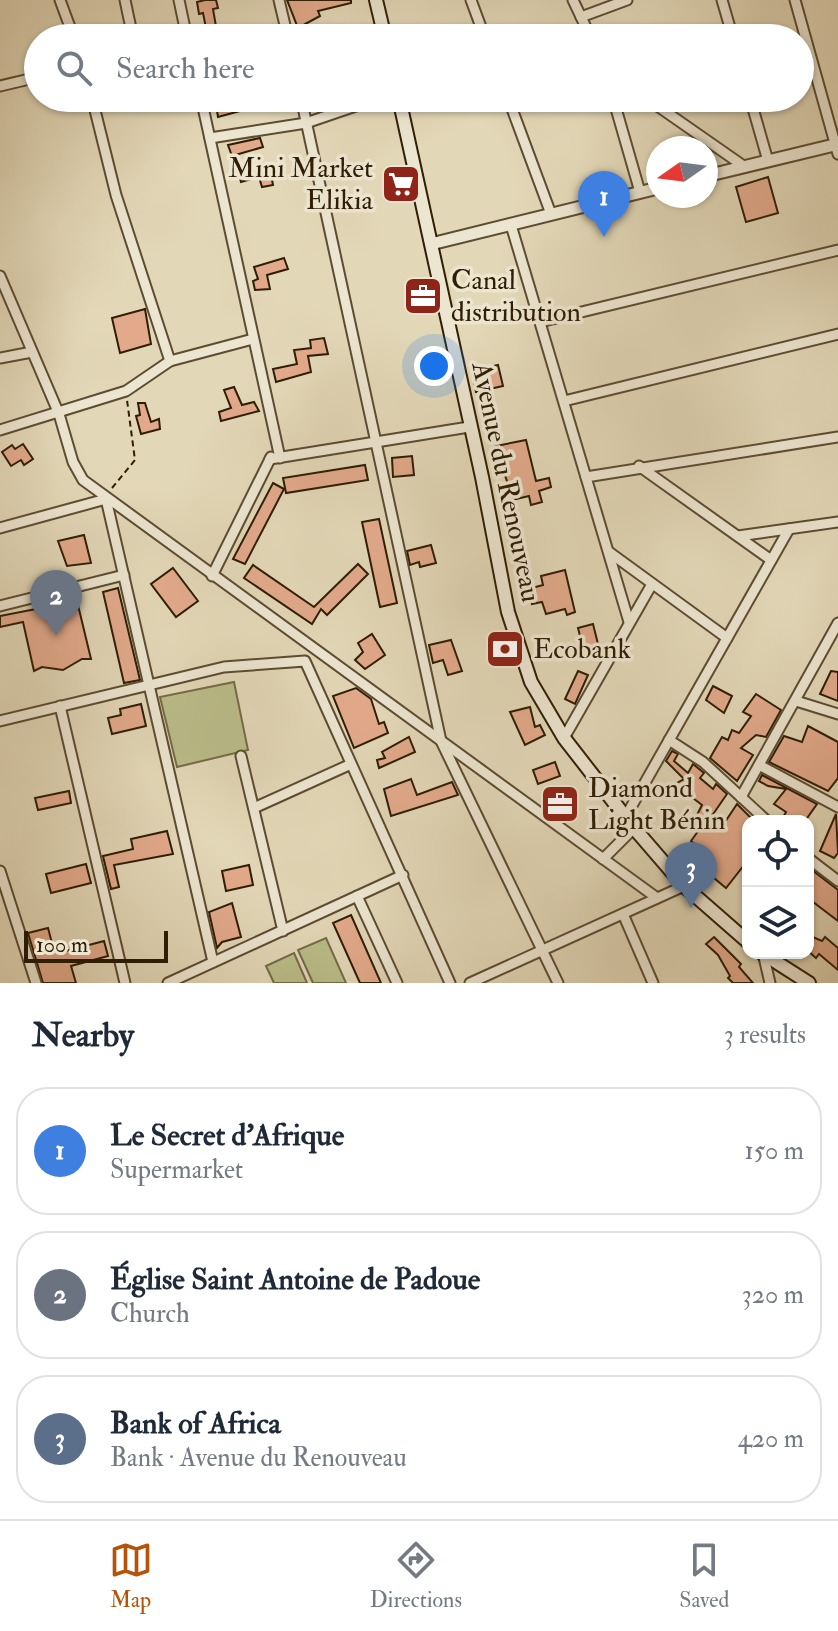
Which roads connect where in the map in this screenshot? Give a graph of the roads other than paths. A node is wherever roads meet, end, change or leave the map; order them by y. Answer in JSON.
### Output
{"nodes":[{"id":1,"x":60,"y":0,"type":"edge"},
{"id":2,"x":125,"y":0,"type":"edge"},
{"id":3,"x":179,"y":0,"type":"edge"},
{"id":4,"x":279,"y":0,"type":"edge"},
{"id":5,"x":376,"y":0,"type":"edge"},
{"id":6,"x":471,"y":0,"type":"edge"},
{"id":7,"x":573,"y":0,"type":"edge"},
{"id":8,"x":627,"y":0,"type":"edge"},
{"id":9,"x":722,"y":0,"type":"edge"},
{"id":10,"x":795,"y":0,"type":"edge"},
{"id":11,"x":581,"y":17,"type":"junction"},
{"id":12,"x":69,"y":24,"type":"edge"},
{"id":13,"x":130,"y":24,"type":"edge"},
{"id":14,"x":184,"y":24,"type":"edge"},
{"id":15,"x":285,"y":24,"type":"edge"},
{"id":16,"x":382,"y":24,"type":"edge"},
{"id":17,"x":480,"y":24,"type":"edge"},
{"id":18,"x":584,"y":24,"type":"edge"},
{"id":19,"x":729,"y":24,"type":"edge"},
{"id":20,"x":802,"y":24,"type":"edge"},
{"id":21,"x":814,"y":66,"type":"edge"},
{"id":22,"x":24,"y":80,"type":"edge"},
{"id":23,"x":0,"y":86,"type":"edge"},
{"id":24,"x":95,"y":112,"type":"edge"},
{"id":25,"x":204,"y":112,"type":"edge"},
{"id":26,"x":304,"y":112,"type":"edge"},
{"id":27,"x":338,"y":112,"type":"edge"},
{"id":28,"x":402,"y":112,"type":"edge"},
{"id":29,"x":513,"y":112,"type":"edge"},
{"id":30,"x":617,"y":112,"type":"edge"},
{"id":31,"x":666,"y":112,"type":"edge"},
{"id":32,"x":754,"y":112,"type":"edge"},
{"id":33,"x":306,"y":123,"type":"junction"},
{"id":34,"x":210,"y":138,"type":"junction"},
{"id":35,"x":837,"y":147,"type":"edge"},
{"id":36,"x":768,"y":161,"type":"junction"},
{"id":37,"x":745,"y":167,"type":"junction"},
{"id":38,"x":718,"y":173,"type":"edge"},
{"id":39,"x":646,"y":191,"type":"edge"},
{"id":40,"x":640,"y":192,"type":"junction"},
{"id":41,"x":551,"y":214,"type":"junction"},
{"id":42,"x":511,"y":225,"type":"junction"},
{"id":43,"x":431,"y":244,"type":"junction"},
{"id":44,"x":838,"y":250,"type":"edge"},
{"id":45,"x":0,"y":276,"type":"edge"},
{"id":46,"x":540,"y":322,"type":"junction"},
{"id":47,"x":838,"y":334,"type":"edge"},
{"id":48,"x":253,"y":339,"type":"junction"},
{"id":49,"x":32,"y":352,"type":"junction"},
{"id":50,"x":0,"y":358,"type":"edge"},
{"id":51,"x":170,"y":361,"type":"junction"},
{"id":52,"x":564,"y":401,"type":"junction"},
{"id":53,"x":59,"y":414,"type":"junction"},
{"id":54,"x":469,"y":427,"type":"junction"},
{"id":55,"x":0,"y":430,"type":"edge"},
{"id":56,"x":838,"y":437,"type":"edge"},
{"id":57,"x":375,"y":440,"type":"junction"},
{"id":58,"x":275,"y":458,"type":"junction"},
{"id":59,"x":639,"y":466,"type":"junction"},
{"id":60,"x":586,"y":477,"type":"junction"},
{"id":61,"x":106,"y":499,"type":"junction"},
{"id":62,"x":838,"y":522,"type":"edge"},
{"id":63,"x":0,"y":528,"type":"edge"},
{"id":64,"x":789,"y":529,"type":"junction"},
{"id":65,"x":738,"y":536,"type":"junction"},
{"id":66,"x":609,"y":552,"type":"junction"},
{"id":67,"x":771,"y":560,"type":"junction"},
{"id":68,"x":124,"y":575,"type":"junction"},
{"id":69,"x":212,"y":576,"type":"junction"},
{"id":70,"x":652,"y":584,"type":"junction"},
{"id":71,"x":0,"y":606,"type":"edge"},
{"id":72,"x":629,"y":622,"type":"junction"},
{"id":73,"x":837,"y":625,"type":"edge"},
{"id":74,"x":727,"y":638,"type":"junction"},
{"id":75,"x":149,"y":685,"type":"junction"},
{"id":76,"x":796,"y":701,"type":"junction"},
{"id":77,"x":60,"y":706,"type":"junction"},
{"id":78,"x":838,"y":714,"type":"edge"},
{"id":79,"x":0,"y":721,"type":"edge"},
{"id":80,"x":564,"y":738,"type":"junction"},
{"id":81,"x":669,"y":740,"type":"junction"},
{"id":82,"x":441,"y":741,"type":"junction"},
{"id":83,"x":241,"y":756,"type":"dead end"},
{"id":84,"x":349,"y":765,"type":"junction"},
{"id":85,"x":759,"y":765,"type":"junction"},
{"id":86,"x":741,"y":797,"type":"junction"},
{"id":87,"x":838,"y":807,"type":"edge"},
{"id":88,"x":254,"y":808,"type":"junction"},
{"id":89,"x":760,"y":815,"type":"edge"},
{"id":90,"x":626,"y":816,"type":"junction"},
{"id":91,"x":634,"y":828,"type":"junction"},
{"id":92,"x":603,"y":859,"type":"junction"},
{"id":93,"x":814,"y":863,"type":"edge"},
{"id":94,"x":0,"y":871,"type":"edge"},
{"id":95,"x":403,"y":875,"type":"junction"},
{"id":96,"x":838,"y":881,"type":"edge"},
{"id":97,"x":684,"y":886,"type":"junction"},
{"id":98,"x":357,"y":896,"type":"junction"},
{"id":99,"x":657,"y":898,"type":"junction"},
{"id":100,"x":623,"y":914,"type":"junction"},
{"id":101,"x":283,"y":931,"type":"junction"},
{"id":102,"x":742,"y":937,"type":"edge"},
{"id":103,"x":542,"y":950,"type":"junction"},
{"id":104,"x":764,"y":959,"type":"edge"},
{"id":105,"x":771,"y":959,"type":"edge"},
{"id":106,"x":213,"y":962,"type":"junction"},
{"id":107,"x":36,"y":983,"type":"edge"},
{"id":108,"x":125,"y":983,"type":"edge"},
{"id":109,"x":168,"y":983,"type":"edge"},
{"id":110,"x":397,"y":983,"type":"edge"},
{"id":111,"x":450,"y":983,"type":"edge"},
{"id":112,"x":470,"y":983,"type":"edge"},
{"id":113,"x":558,"y":983,"type":"edge"},
{"id":114,"x":653,"y":983,"type":"edge"},
{"id":115,"x":770,"y":983,"type":"edge"},
{"id":116,"x":809,"y":983,"type":"edge"}],
"edges":[{"from":1,"to":12,"type":"street"},
{"from":2,"to":13,"type":"street"},
{"from":3,"to":14,"type":"street"},
{"from":4,"to":15,"type":"street"},
{"from":5,"to":16,"type":"main road"},
{"from":6,"to":17,"type":"street"},
{"from":7,"to":11,"type":"street"},
{"from":8,"to":11,"type":"street"},
{"from":9,"to":19,"type":"street"},
{"from":10,"to":20,"type":"street"},
{"from":11,"to":18,"type":"street"},
{"from":21,"to":35,"type":"street"},
{"from":22,"to":23,"type":"street"},
{"from":24,"to":51,"type":"street"},
{"from":25,"to":34,"type":"street"},
{"from":26,"to":33,"type":"street"},
{"from":27,"to":33,"type":"street"},
{"from":28,"to":43,"type":"main road","name":"Avenue du Renouveau"},
{"from":29,"to":41,"type":"street"},
{"from":30,"to":40,"type":"street"},
{"from":31,"to":37,"type":"street"},
{"from":32,"to":36,"type":"street"},
{"from":33,"to":34,"type":"street"},
{"from":33,"to":57,"type":"street"},
{"from":34,"to":48,"type":"street"},
{"from":35,"to":36,"type":"street"},
{"from":36,"to":37,"type":"street"},
{"from":37,"to":38,"type":"street"},
{"from":39,"to":40,"type":"street"},
{"from":40,"to":41,"type":"street"},
{"from":41,"to":42,"type":"street"},
{"from":42,"to":43,"type":"street"},
{"from":42,"to":46,"type":"street"},
{"from":43,"to":54,"type":"main road","name":"Avenue du Renouveau"},
{"from":44,"to":46,"type":"street"},
{"from":45,"to":49,"type":"street"},
{"from":46,"to":52,"type":"street"},
{"from":47,"to":52,"type":"street"},
{"from":48,"to":51,"type":"street"},
{"from":48,"to":58,"type":"street"},
{"from":49,"to":50,"type":"street"},
{"from":49,"to":53,"type":"street"},
{"from":51,"to":53,"type":"street"},
{"from":52,"to":60,"type":"street"},
{"from":53,"to":55,"type":"street"},
{"from":53,"to":61,"type":"street"},
{"from":54,"to":57,"type":"street"},
{"from":54,"to":80,"type":"main road","name":"Avenue du Renouveau"},
{"from":56,"to":59,"type":"street"},
{"from":57,"to":58,"type":"street"},
{"from":57,"to":82,"type":"street"},
{"from":58,"to":69,"type":"street"},
{"from":59,"to":60,"type":"street"},
{"from":59,"to":65,"type":"street"},
{"from":60,"to":66,"type":"street"},
{"from":61,"to":63,"type":"street"},
{"from":61,"to":68,"type":"street"},
{"from":61,"to":69,"type":"street"},
{"from":62,"to":64,"type":"street"},
{"from":64,"to":65,"type":"street"},
{"from":64,"to":67,"type":"street"},
{"from":65,"to":67,"type":"street"},
{"from":66,"to":70,"type":"street"},
{"from":66,"to":72,"type":"street"},
{"from":67,"to":74,"type":"street"},
{"from":68,"to":71,"type":"street"},
{"from":68,"to":75,"type":"street"},
{"from":69,"to":82,"type":"street"},
{"from":70,"to":72,"type":"street"},
{"from":70,"to":74,"type":"street"},
{"from":72,"to":80,"type":"street"},
{"from":73,"to":76,"type":"street"},
{"from":74,"to":81,"type":"street"},
{"from":75,"to":77,"type":"street"},
{"from":75,"to":84,"type":"street"},
{"from":75,"to":106,"type":"street"},
{"from":76,"to":78,"type":"street"},
{"from":76,"to":85,"type":"street"},
{"from":77,"to":79,"type":"street"},
{"from":77,"to":108,"type":"street"},
{"from":80,"to":90,"type":"main road","name":"Avenue du Renouveau"},
{"from":81,"to":86,"type":"street"},
{"from":81,"to":90,"type":"street"},
{"from":82,"to":92,"type":"street"},
{"from":82,"to":103,"type":"street"},
{"from":83,"to":88,"type":"street"},
{"from":84,"to":88,"type":"street"},
{"from":84,"to":95,"type":"street"},
{"from":85,"to":86,"type":"street"},
{"from":85,"to":87,"type":"street"},
{"from":86,"to":89,"type":"street"},
{"from":88,"to":101,"type":"street"},
{"from":90,"to":91,"type":"main road","name":"Avenue du Renouveau"},
{"from":91,"to":92,"type":"street"},
{"from":91,"to":97,"type":"main road","name":"Avenue du Renouveau"},
{"from":92,"to":99,"type":"street"},
{"from":93,"to":96,"type":"street"},
{"from":94,"to":107,"type":"street"},
{"from":95,"to":98,"type":"street"},
{"from":95,"to":111,"type":"street"},
{"from":97,"to":99,"type":"street"},
{"from":97,"to":102,"type":"main road","name":"Avenue du Renouveau"},
{"from":98,"to":101,"type":"street"},
{"from":98,"to":110,"type":"street"},
{"from":99,"to":100,"type":"street"},
{"from":100,"to":103,"type":"street"},
{"from":100,"to":114,"type":"street"},
{"from":101,"to":106,"type":"street"},
{"from":103,"to":112,"type":"street"},
{"from":103,"to":113,"type":"street"},
{"from":104,"to":115,"type":"street"},
{"from":105,"to":116,"type":"main road"},
{"from":106,"to":109,"type":"street"}]}
